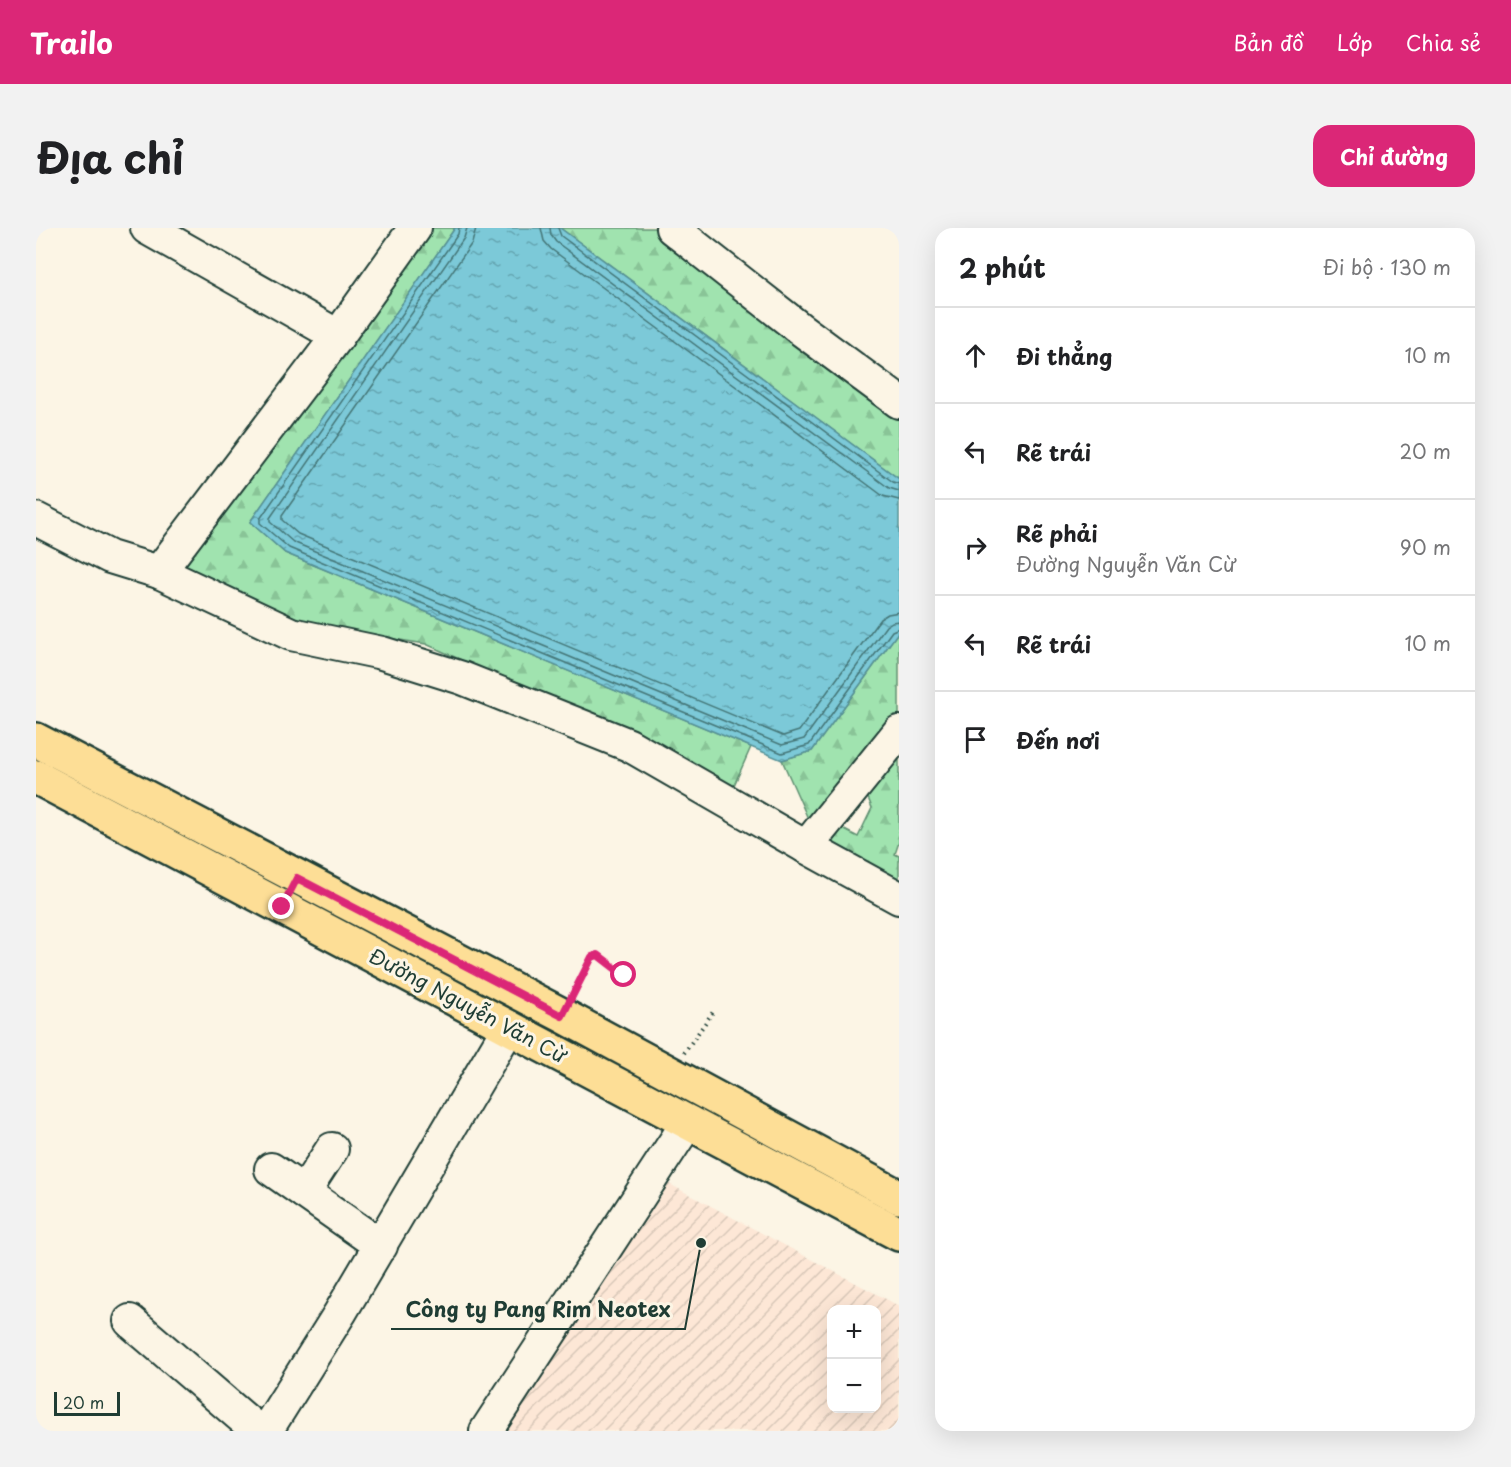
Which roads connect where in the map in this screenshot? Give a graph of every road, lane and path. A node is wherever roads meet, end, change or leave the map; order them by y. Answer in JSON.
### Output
{"nodes":[{"id":1,"x":147,"y":228,"type":"edge"},
{"id":2,"x":415,"y":228,"type":"edge"},
{"id":3,"x":672,"y":228,"type":"edge"},
{"id":4,"x":338,"y":336,"type":"junction"},
{"id":5,"x":899,"y":402,"type":"edge"},
{"id":6,"x":36,"y":519,"type":"edge"},
{"id":7,"x":159,"y":572,"type":"junction"},
{"id":8,"x":899,"y":732,"type":"edge"},
{"id":9,"x":36,"y":740,"type":"edge"},
{"id":10,"x":36,"y":777,"type":"edge"},
{"id":11,"x":806,"y":847,"type":"junction"},
{"id":12,"x":297,"y":878,"type":"junction"},
{"id":13,"x":899,"y":898,"type":"edge"},
{"id":14,"x":282,"y":907,"type":"junction"},
{"id":15,"x":624,"y":975,"type":"dead end"},
{"id":16,"x":716,"y":1009,"type":"dead end"},
{"id":17,"x":562,"y":1016,"type":"junction"},
{"id":18,"x":509,"y":1027,"type":"junction"},
{"id":19,"x":670,"y":1073,"type":"junction"},
{"id":20,"x":688,"y":1122,"type":"junction"},
{"id":21,"x":332,"y":1149,"type":"dead end"},
{"id":22,"x":271,"y":1169,"type":"dead end"},
{"id":23,"x":304,"y":1192,"type":"junction"},
{"id":24,"x":899,"y":1197,"type":"edge"},
{"id":25,"x":899,"y":1234,"type":"edge"},
{"id":26,"x":381,"y":1246,"type":"junction"},
{"id":27,"x":130,"y":1321,"type":"dead end"},
{"id":28,"x":258,"y":1431,"type":"edge"},
{"id":29,"x":266,"y":1431,"type":"edge"},
{"id":30,"x":486,"y":1431,"type":"edge"}],
"edges":[{"from":1,"to":4,"type":"street"},
{"from":2,"to":4,"type":"street"},
{"from":3,"to":5,"type":"street"},
{"from":4,"to":7,"type":"street"},
{"from":6,"to":7,"type":"street"},
{"from":7,"to":11,"type":"street"},
{"from":8,"to":11,"type":"street"},
{"from":9,"to":12,"type":"main road","name":"Đường Nguyễn Văn Cừ"},
{"from":10,"to":14,"type":"main road","name":"Đường Nguyễn Văn Cừ"},
{"from":11,"to":13,"type":"street"},
{"from":12,"to":14,"type":"main road"},
{"from":12,"to":17,"type":"main road","name":"Đường Nguyễn Văn Cừ"},
{"from":14,"to":18,"type":"main road","name":"Đường Nguyễn Văn Cừ"},
{"from":15,"to":17,"type":"path"},
{"from":16,"to":19,"type":"path"},
{"from":17,"to":19,"type":"main road","name":"Đường Nguyễn Văn Cừ"},
{"from":18,"to":20,"type":"main road","name":"Đường Nguyễn Văn Cừ"},
{"from":18,"to":26,"type":"street"},
{"from":19,"to":24,"type":"main road","name":"Đường Nguyễn Văn Cừ"},
{"from":20,"to":25,"type":"main road","name":"Đường Nguyễn Văn Cừ"},
{"from":20,"to":30,"type":"street"},
{"from":21,"to":23,"type":"street"},
{"from":22,"to":23,"type":"street"},
{"from":23,"to":26,"type":"street"},
{"from":26,"to":29,"type":"street"},
{"from":27,"to":28,"type":"street"}]}
